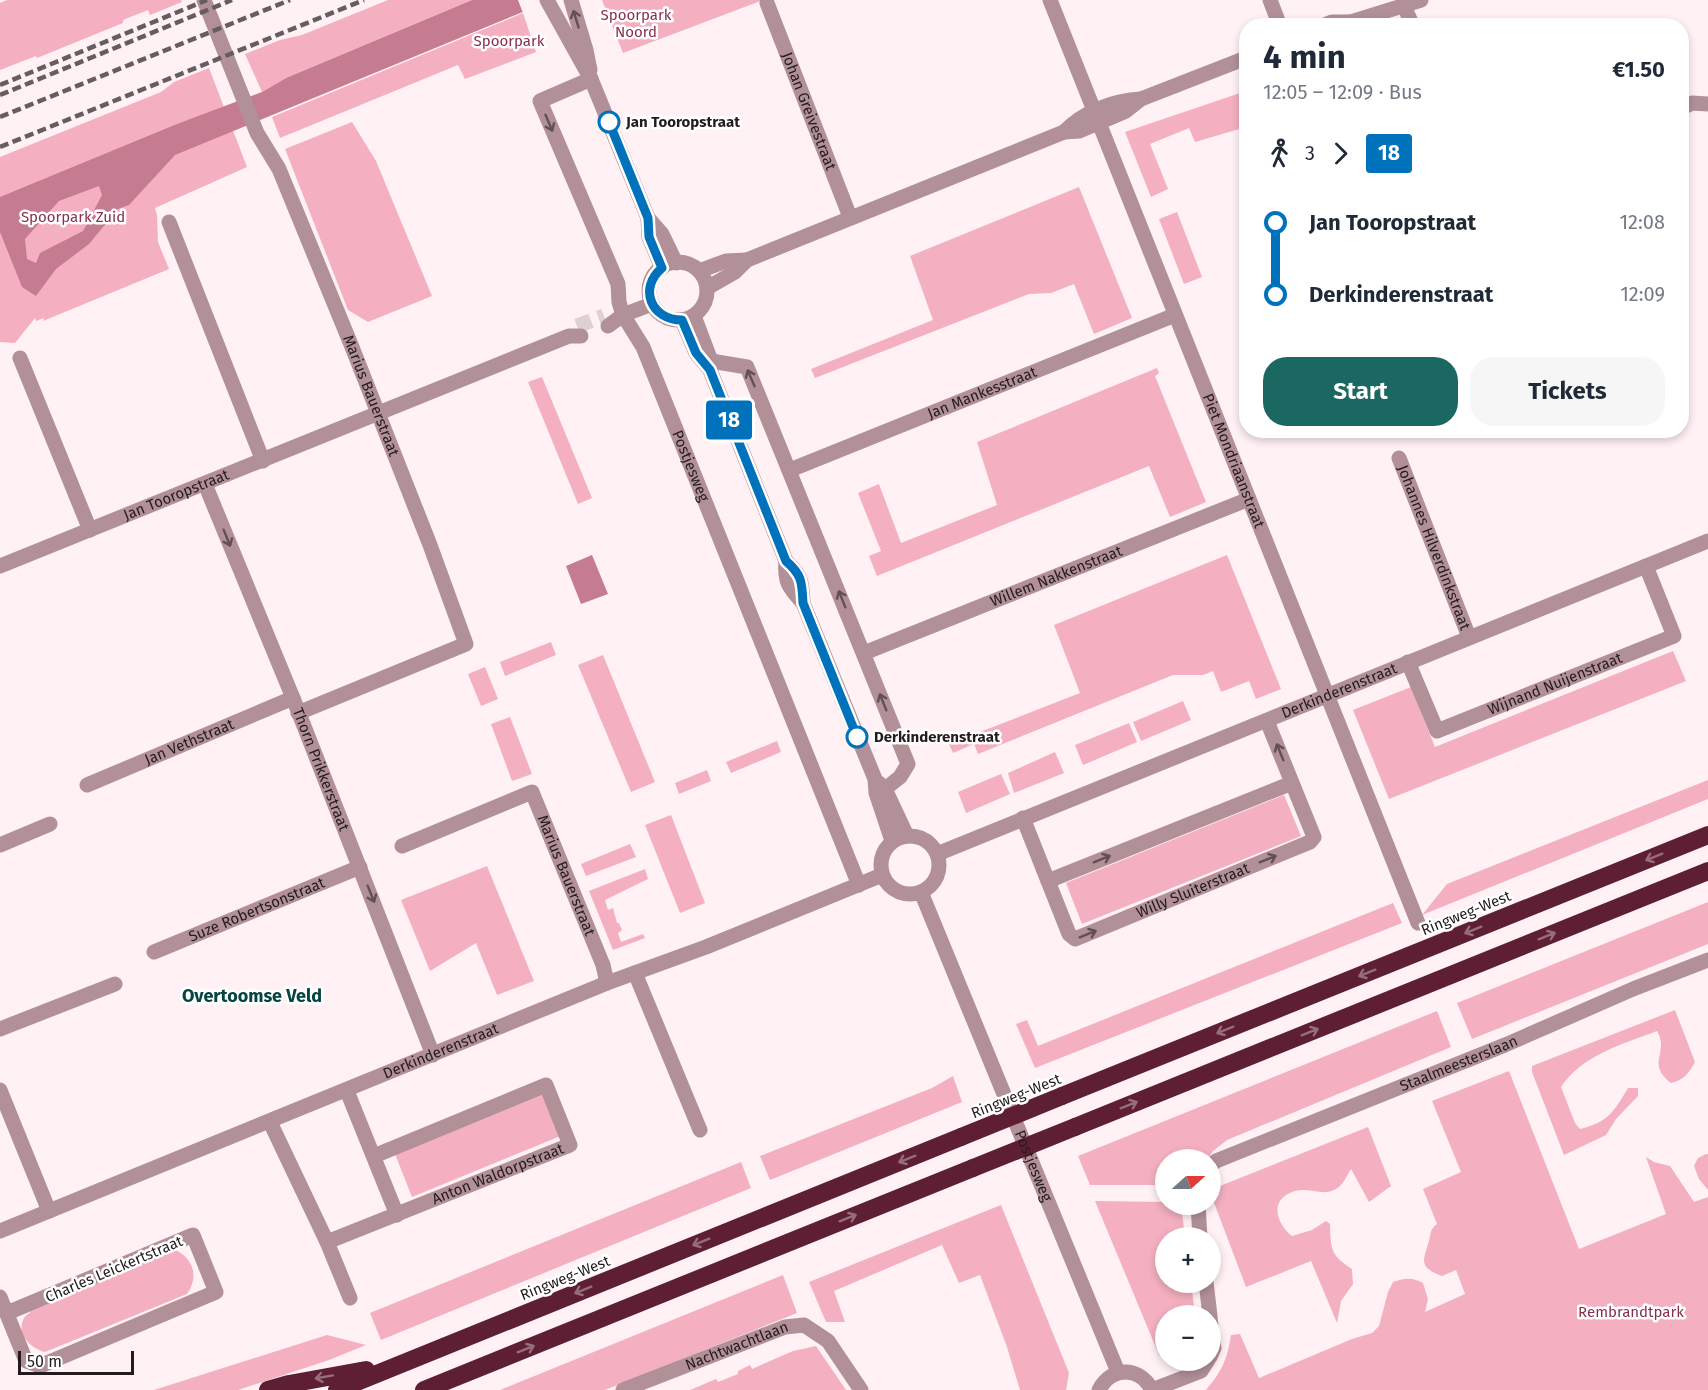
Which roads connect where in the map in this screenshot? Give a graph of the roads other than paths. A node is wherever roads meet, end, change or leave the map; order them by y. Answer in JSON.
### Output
{"nodes":[{"id":1,"x":204,"y":0,"type":"edge"},
{"id":2,"x":571,"y":0,"type":"edge"},
{"id":3,"x":1050,"y":0,"type":"edge"},
{"id":4,"x":1270,"y":0,"type":"edge"},
{"id":5,"x":1421,"y":0,"type":"edge"},
{"id":6,"x":548,"y":1,"type":"edge"},
{"id":7,"x":767,"y":3,"type":"dead end"},
{"id":8,"x":1403,"y":4,"type":"junction"},
{"id":9,"x":1277,"y":18,"type":"edge"},
{"id":10,"x":1364,"y":18,"type":"edge"},
{"id":11,"x":1409,"y":18,"type":"edge"},
{"id":12,"x":1239,"y":61,"type":"edge"},
{"id":13,"x":591,"y":79,"type":"junction"},
{"id":14,"x":1708,"y":104,"type":"edge"},
{"id":15,"x":1689,"y":105,"type":"edge"},
{"id":16,"x":1097,"y":117,"type":"junction"},
{"id":17,"x":850,"y":218,"type":"junction"},
{"id":18,"x":169,"y":222,"type":"dead end"},
{"id":19,"x":747,"y":260,"type":"junction"},
{"id":20,"x":669,"y":265,"type":"junction"},
{"id":21,"x":699,"y":271,"type":"junction"},
{"id":22,"x":707,"y":288,"type":"junction"},
{"id":23,"x":652,"y":304,"type":"junction"},
{"id":24,"x":623,"y":315,"type":"junction"},
{"id":25,"x":1175,"y":315,"type":"junction"},
{"id":26,"x":688,"y":318,"type":"junction"},
{"id":27,"x":606,"y":321,"type":"tunnel mouth"},
{"id":28,"x":576,"y":333,"type":"tunnel mouth"},
{"id":29,"x":20,"y":358,"type":"dead end"},
{"id":30,"x":710,"y":366,"type":"junction"},
{"id":31,"x":377,"y":414,"type":"junction"},
{"id":32,"x":1399,"y":458,"type":"dead end"},
{"id":33,"x":262,"y":461,"type":"junction"},
{"id":34,"x":790,"y":470,"type":"junction"},
{"id":35,"x":205,"y":484,"type":"junction"},
{"id":36,"x":1249,"y":499,"type":"junction"},
{"id":37,"x":90,"y":530,"type":"junction"},
{"id":38,"x":1707,"y":545,"type":"edge"},
{"id":39,"x":0,"y":566,"type":"edge"},
{"id":40,"x":1646,"y":566,"type":"junction"},
{"id":41,"x":1469,"y":637,"type":"junction"},
{"id":42,"x":446,"y":653,"type":"joint"},
{"id":43,"x":864,"y":653,"type":"junction"},
{"id":44,"x":1408,"y":662,"type":"junction"},
{"id":45,"x":1328,"y":696,"type":"junction"},
{"id":46,"x":295,"y":706,"type":"junction"},
{"id":47,"x":1267,"y":721,"type":"junction"},
{"id":48,"x":1292,"y":783,"type":"junction"},
{"id":49,"x":880,"y":784,"type":"junction"},
{"id":50,"x":87,"y":785,"type":"dead end"},
{"id":51,"x":1023,"y":818,"type":"junction"},
{"id":52,"x":50,"y":824,"type":"dead end"},
{"id":53,"x":1708,"y":835,"type":"edge"},
{"id":54,"x":907,"y":836,"type":"junction"},
{"id":55,"x":892,"y":841,"type":"junction"},
{"id":56,"x":0,"y":845,"type":"edge"},
{"id":57,"x":402,"y":846,"type":"dead end"},
{"id":58,"x":937,"y":854,"type":"junction"},
{"id":59,"x":360,"y":867,"type":"junction"},
{"id":60,"x":1708,"y":871,"type":"edge"},
{"id":61,"x":882,"y":875,"type":"junction"},
{"id":62,"x":1048,"y":881,"type":"junction"},
{"id":63,"x":859,"y":885,"type":"junction"},
{"id":64,"x":921,"y":892,"type":"junction"},
{"id":65,"x":1418,"y":924,"type":"dead end"},
{"id":66,"x":154,"y":952,"type":"dead end"},
{"id":67,"x":1708,"y":960,"type":"edge"},
{"id":68,"x":635,"y":973,"type":"junction"},
{"id":69,"x":607,"y":983,"type":"junction"},
{"id":70,"x":115,"y":984,"type":"dead end"},
{"id":71,"x":0,"y":1029,"type":"edge"},
{"id":72,"x":433,"y":1055,"type":"junction"},
{"id":73,"x":0,"y":1090,"type":"edge"},
{"id":74,"x":347,"y":1091,"type":"junction"},
{"id":75,"x":270,"y":1122,"type":"junction"},
{"id":76,"x":700,"y":1130,"type":"dead end"},
{"id":77,"x":374,"y":1156,"type":"junction"},
{"id":78,"x":1221,"y":1159,"type":"edge"},
{"id":79,"x":49,"y":1211,"type":"junction"},
{"id":80,"x":397,"y":1215,"type":"junction"},
{"id":81,"x":0,"y":1232,"type":"edge"},
{"id":82,"x":327,"y":1242,"type":"junction"},
{"id":83,"x":0,"y":1297,"type":"edge"},
{"id":84,"x":350,"y":1298,"type":"dead end"},
{"id":85,"x":7,"y":1313,"type":"junction"},
{"id":86,"x":401,"y":1364,"type":"junction"},
{"id":87,"x":1201,"y":1371,"type":"edge"},
{"id":88,"x":1118,"y":1372,"type":"junction"},
{"id":89,"x":268,"y":1390,"type":"edge"},
{"id":90,"x":336,"y":1390,"type":"edge"},
{"id":91,"x":424,"y":1390,"type":"edge"},
{"id":92,"x":623,"y":1390,"type":"edge"},
{"id":93,"x":861,"y":1390,"type":"edge"},
{"id":94,"x":1099,"y":1390,"type":"edge"},
{"id":95,"x":1152,"y":1390,"type":"edge"}],
"edges":[{"from":1,"to":31,"type":"street","name":"Marius Bauerstraat"},
{"from":13,"to":2,"type":"street","one_way":true},
{"from":3,"to":16,"type":"street","name":"Piet Mondriaanstraat"},
{"from":4,"to":9,"type":"street"},
{"from":5,"to":8,"type":"street"},
{"from":6,"to":13,"type":"street"},
{"from":7,"to":17,"type":"street","name":"Johan Greivestraat"},
{"from":8,"to":10,"type":"street"},
{"from":8,"to":11,"type":"street"},
{"from":12,"to":16,"type":"street"},
{"from":13,"to":20,"type":"street"},
{"from":13,"to":24,"type":"street","name":"Postjesweg","one_way":true},
{"from":14,"to":15,"type":"street"},
{"from":16,"to":17,"type":"street"},
{"from":16,"to":25,"type":"street","name":"Piet Mondriaanstraat"},
{"from":17,"to":19,"type":"street"},
{"from":18,"to":33,"type":"street"},
{"from":19,"to":21,"type":"street"},
{"from":19,"to":22,"type":"street"},
{"from":20,"to":21,"type":"street"},
{"from":20,"to":23,"type":"street"},
{"from":21,"to":22,"type":"street"},
{"from":22,"to":26,"type":"street"},
{"from":23,"to":24,"type":"street"},
{"from":23,"to":26,"type":"street"},
{"from":24,"to":27,"type":"street"},
{"from":24,"to":63,"type":"street","name":"Postjesweg"},
{"from":25,"to":34,"type":"street","name":"Jan Mankesstraat"},
{"from":25,"to":36,"type":"street","name":"Piet Mondriaanstraat"},
{"from":26,"to":30,"type":"street"},
{"from":28,"to":31,"type":"street","name":"Jan Tooropstraat"},
{"from":29,"to":37,"type":"street"},
{"from":34,"to":30,"type":"street","one_way":true},
{"from":30,"to":49,"type":"street"},
{"from":31,"to":33,"type":"street","name":"Jan Tooropstraat"},
{"from":31,"to":42,"type":"street","name":"Marius Bauerstraat"},
{"from":32,"to":41,"type":"street","name":"Johannes Hilverdinkstraat"},
{"from":33,"to":35,"type":"street","name":"Jan Tooropstraat"},
{"from":43,"to":34,"type":"street","one_way":true},
{"from":35,"to":37,"type":"street","name":"Jan Tooropstraat"},
{"from":35,"to":46,"type":"street","name":"Thorn Prikkerstraat","one_way":true},
{"from":36,"to":43,"type":"street","name":"Willem Nakkenstraat"},
{"from":36,"to":45,"type":"street","name":"Piet Mondriaanstraat"},
{"from":37,"to":39,"type":"street","name":"Jan Tooropstraat"},
{"from":38,"to":40,"type":"street","name":"Derkinderenstraat"},
{"from":40,"to":41,"type":"street","name":"Derkinderenstraat"},
{"from":40,"to":44,"type":"street","name":"Wijnand Nuijenstraat"},
{"from":41,"to":44,"type":"street","name":"Derkinderenstraat"},
{"from":42,"to":46,"type":"street","name":"Jan Vethstraat"},
{"from":49,"to":43,"type":"street","one_way":true},
{"from":44,"to":45,"type":"street","name":"Derkinderenstraat"},
{"from":45,"to":47,"type":"street","name":"Derkinderenstraat"},
{"from":45,"to":65,"type":"street","name":"Piet Mondriaanstraat"},
{"from":46,"to":50,"type":"street","name":"Jan Vethstraat"},
{"from":46,"to":59,"type":"street","name":"Thorn Prikkerstraat"},
{"from":48,"to":47,"type":"street","name":"Willy Sluiterstraat","one_way":true},
{"from":47,"to":51,"type":"street","name":"Derkinderenstraat"},
{"from":62,"to":48,"type":"street","one_way":true},
{"from":62,"to":48,"type":"street","name":"Willy Sluiterstraat","one_way":true},
{"from":49,"to":54,"type":"street"},
{"from":49,"to":55,"type":"street"},
{"from":51,"to":58,"type":"street","name":"Derkinderenstraat"},
{"from":51,"to":62,"type":"street","name":"Willy Sluiterstraat"},
{"from":52,"to":56,"type":"street"},
{"from":53,"to":86,"type":"highway","name":"Ringweg-West","one_way":true,"bridge":true},
{"from":54,"to":55,"type":"street"},
{"from":54,"to":58,"type":"street"},
{"from":55,"to":61,"type":"street"},
{"from":57,"to":69,"type":"street","name":"Marius Bauerstraat"},
{"from":58,"to":64,"type":"street"},
{"from":59,"to":66,"type":"street","name":"Suze Robertsonstraat"},
{"from":59,"to":72,"type":"street","name":"Thorn Prikkerstraat","one_way":true},
{"from":91,"to":60,"type":"highway","one_way":true,"bridge":true},
{"from":61,"to":63,"type":"street","name":"Derkinderenstraat"},
{"from":61,"to":64,"type":"street"},
{"from":63,"to":68,"type":"street","name":"Derkinderenstraat"},
{"from":64,"to":88,"type":"street","name":"Postjesweg"},
{"from":67,"to":78,"type":"street","name":"Staalmeesterslaan"},
{"from":68,"to":69,"type":"street","name":"Derkinderenstraat"},
{"from":68,"to":76,"type":"street"},
{"from":69,"to":72,"type":"street","name":"Derkinderenstraat"},
{"from":70,"to":71,"type":"street"},
{"from":72,"to":74,"type":"street","name":"Derkinderenstraat"},
{"from":73,"to":79,"type":"street"},
{"from":74,"to":75,"type":"street","name":"Derkinderenstraat"},
{"from":74,"to":77,"type":"street"},
{"from":75,"to":79,"type":"street","name":"Derkinderenstraat"},
{"from":75,"to":82,"type":"street"},
{"from":77,"to":80,"type":"street"},
{"from":77,"to":80,"type":"street","name":"Anton Waldorpstraat"},
{"from":79,"to":81,"type":"street","name":"Derkinderenstraat"},
{"from":80,"to":82,"type":"street","name":"Anton Waldorpstraat"},
{"from":82,"to":84,"type":"street"},
{"from":83,"to":85,"type":"street","name":"Charles Leickertstraat"},
{"from":85,"to":85,"type":"street","name":"Charles Leickertstraat"},
{"from":86,"to":89,"type":"highway","one_way":true},
{"from":86,"to":90,"type":"highway","name":"Ringweg-West"},
{"from":87,"to":95,"type":"street"},
{"from":88,"to":94,"type":"street"},
{"from":88,"to":95,"type":"street"},
{"from":92,"to":93,"type":"street","name":"Nachtwachtlaan"}]}
